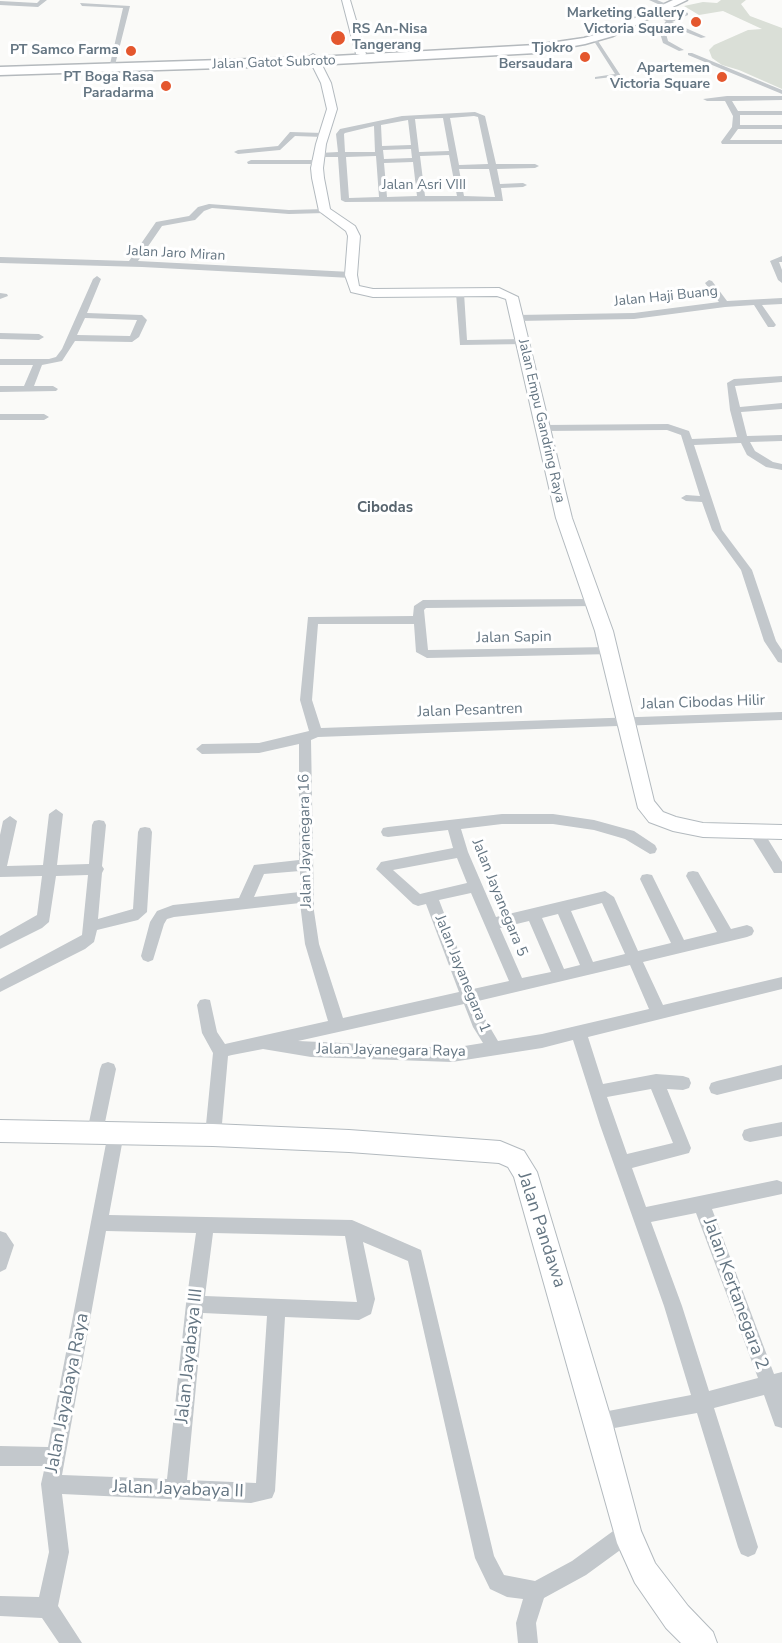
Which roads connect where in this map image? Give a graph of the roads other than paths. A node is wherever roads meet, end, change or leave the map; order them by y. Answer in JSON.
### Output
{"nodes":[{"id":1,"x":346,"y":0,"type":"edge"},
{"id":2,"x":682,"y":0,"type":"edge"},
{"id":3,"x":15,"y":2,"type":"edge"},
{"id":4,"x":41,"y":2,"type":"edge"},
{"id":5,"x":0,"y":3,"type":"edge"},
{"id":6,"x":82,"y":4,"type":"dead end"},
{"id":7,"x":660,"y":7,"type":"edge"},
{"id":8,"x":669,"y":22,"type":"junction"},
{"id":9,"x":703,"y":37,"type":"dead end"},
{"id":10,"x":594,"y":39,"type":"junction"},
{"id":11,"x":535,"y":47,"type":"junction"},
{"id":12,"x":361,"y":54,"type":"junction"},
{"id":13,"x":314,"y":59,"type":"junction"},
{"id":14,"x":113,"y":64,"type":"junction"},
{"id":15,"x":0,"y":69,"type":"edge"},
{"id":16,"x":597,"y":78,"type":"dead end"},
{"id":17,"x":782,"y":92,"type":"edge"},
{"id":18,"x":727,"y":98,"type":"junction"},
{"id":19,"x":782,"y":98,"type":"edge"},
{"id":20,"x":707,"y":99,"type":"dead end"},
{"id":21,"x":735,"y":113,"type":"junction"},
{"id":22,"x":782,"y":113,"type":"edge"},
{"id":23,"x":446,"y":116,"type":"junction"},
{"id":24,"x":411,"y":118,"type":"junction"},
{"id":25,"x":377,"y":124,"type":"junction"},
{"id":26,"x":736,"y":127,"type":"junction"},
{"id":27,"x":782,"y":128,"type":"edge"},
{"id":28,"x":323,"y":135,"type":"junction"},
{"id":29,"x":782,"y":142,"type":"edge"},
{"id":30,"x":238,"y":152,"type":"dead end"},
{"id":31,"x":453,"y":153,"type":"junction"},
{"id":32,"x":379,"y":154,"type":"junction"},
{"id":33,"x":416,"y":154,"type":"junction"},
{"id":34,"x":342,"y":155,"type":"junction"},
{"id":35,"x":318,"y":159,"type":"junction"},
{"id":36,"x":251,"y":162,"type":"dead end"},
{"id":37,"x":536,"y":166,"type":"dead end"},
{"id":38,"x":455,"y":167,"type":"junction"},
{"id":39,"x":492,"y":167,"type":"junction"},
{"id":40,"x":522,"y":185,"type":"dead end"},
{"id":41,"x":498,"y":186,"type":"junction"},
{"id":42,"x":421,"y":198,"type":"junction"},
{"id":43,"x":383,"y":200,"type":"junction"},
{"id":44,"x":460,"y":200,"type":"junction"},
{"id":45,"x":325,"y":211,"type":"junction"},
{"id":46,"x":782,"y":259,"type":"edge"},
{"id":47,"x":0,"y":260,"type":"edge"},
{"id":48,"x":131,"y":265,"type":"junction"},
{"id":49,"x":351,"y":274,"type":"junction"},
{"id":50,"x":781,"y":276,"type":"edge"},
{"id":51,"x":98,"y":279,"type":"dead end"},
{"id":52,"x":709,"y":283,"type":"dead end"},
{"id":53,"x":460,"y":292,"type":"junction"},
{"id":54,"x":782,"y":301,"type":"edge"},
{"id":55,"x":756,"y":302,"type":"junction"},
{"id":56,"x":725,"y":304,"type":"junction"},
{"id":57,"x":81,"y":315,"type":"junction"},
{"id":58,"x":517,"y":318,"type":"junction"},
{"id":59,"x":771,"y":325,"type":"dead end"},
{"id":60,"x":0,"y":336,"type":"edge"},
{"id":61,"x":39,"y":337,"type":"dead end"},
{"id":62,"x":71,"y":338,"type":"junction"},
{"id":63,"x":523,"y":342,"type":"junction"},
{"id":64,"x":0,"y":362,"type":"edge"},
{"id":65,"x":38,"y":363,"type":"junction"},
{"id":66,"x":782,"y":380,"type":"edge"},
{"id":67,"x":0,"y":389,"type":"edge"},
{"id":68,"x":28,"y":389,"type":"junction"},
{"id":69,"x":53,"y":389,"type":"dead end"},
{"id":70,"x":782,"y":406,"type":"edge"},
{"id":71,"x":735,"y":410,"type":"junction"},
{"id":72,"x":0,"y":417,"type":"edge"},
{"id":73,"x":44,"y":417,"type":"dead end"},
{"id":74,"x":543,"y":428,"type":"junction"},
{"id":75,"x":782,"y":438,"type":"edge"},
{"id":76,"x":744,"y":441,"type":"junction"},
{"id":77,"x":687,"y":442,"type":"junction"},
{"id":78,"x":782,"y":466,"type":"edge"},
{"id":79,"x":686,"y":498,"type":"dead end"},
{"id":80,"x":706,"y":499,"type":"junction"},
{"id":81,"x":592,"y":603,"type":"junction"},
{"id":82,"x":418,"y":620,"type":"junction"},
{"id":83,"x":609,"y":651,"type":"junction"},
{"id":84,"x":781,"y":656,"type":"edge"},
{"id":85,"x":782,"y":716,"type":"edge"},
{"id":86,"x":626,"y":723,"type":"junction"},
{"id":87,"x":311,"y":735,"type":"junction"},
{"id":88,"x":202,"y":749,"type":"dead end"},
{"id":89,"x":56,"y":814,"type":"dead end"},
{"id":90,"x":3,"y":819,"type":"edge"},
{"id":91,"x":453,"y":823,"type":"junction"},
{"id":92,"x":99,"y":825,"type":"dead end"},
{"id":93,"x":145,"y":832,"type":"dead end"},
{"id":94,"x":388,"y":832,"type":"dead end"},
{"id":95,"x":756,"y":832,"type":"junction"},
{"id":96,"x":782,"y":832,"type":"edge"},
{"id":97,"x":650,"y":849,"type":"dead end"},
{"id":98,"x":461,"y":852,"type":"junction"},
{"id":99,"x":0,"y":866,"type":"edge"},
{"id":100,"x":305,"y":866,"type":"junction"},
{"id":101,"x":97,"y":869,"type":"junction"},
{"id":102,"x":779,"y":869,"type":"dead end"},
{"id":103,"x":50,"y":871,"type":"junction"},
{"id":104,"x":693,"y":876,"type":"dead end"},
{"id":105,"x":647,"y":879,"type":"dead end"},
{"id":106,"x":476,"y":886,"type":"junction"},
{"id":107,"x":305,"y":897,"type":"junction"},
{"id":108,"x":431,"y":897,"type":"junction"},
{"id":109,"x":244,"y":904,"type":"junction"},
{"id":110,"x":563,"y":908,"type":"junction"},
{"id":111,"x":533,"y":914,"type":"junction"},
{"id":112,"x":492,"y":924,"type":"junction"},
{"id":113,"x":91,"y":926,"type":"junction"},
{"id":114,"x":747,"y":931,"type":"dead end"},
{"id":115,"x":727,"y":936,"type":"junction"},
{"id":116,"x":0,"y":943,"type":"edge"},
{"id":117,"x":680,"y":948,"type":"junction"},
{"id":118,"x":148,"y":956,"type":"dead end"},
{"id":119,"x":635,"y":959,"type":"junction"},
{"id":120,"x":589,"y":969,"type":"junction"},
{"id":121,"x":560,"y":976,"type":"junction"},
{"id":122,"x":782,"y":983,"type":"edge"},
{"id":123,"x":0,"y":986,"type":"edge"},
{"id":124,"x":518,"y":986,"type":"junction"},
{"id":125,"x":468,"y":997,"type":"junction"},
{"id":126,"x":205,"y":1005,"type":"dead end"},
{"id":127,"x":658,"y":1012,"type":"junction"},
{"id":128,"x":337,"y":1024,"type":"junction"},
{"id":129,"x":578,"y":1031,"type":"junction"},
{"id":130,"x":263,"y":1042,"type":"junction"},
{"id":131,"x":495,"y":1049,"type":"junction"},
{"id":132,"x":221,"y":1052,"type":"junction"},
{"id":133,"x":108,"y":1069,"type":"dead end"},
{"id":134,"x":782,"y":1072,"type":"edge"},
{"id":135,"x":656,"y":1081,"type":"junction"},
{"id":136,"x":683,"y":1083,"type":"dead end"},
{"id":137,"x":717,"y":1088,"type":"dead end"},
{"id":138,"x":597,"y":1092,"type":"junction"},
{"id":139,"x":782,"y":1129,"type":"edge"},
{"id":140,"x":0,"y":1131,"type":"edge"},
{"id":141,"x":105,"y":1133,"type":"junction"},
{"id":142,"x":213,"y":1135,"type":"junction"},
{"id":143,"x":750,"y":1135,"type":"dead end"},
{"id":144,"x":622,"y":1163,"type":"junction"},
{"id":145,"x":777,"y":1188,"type":"dead end"},
{"id":146,"x":701,"y":1202,"type":"junction"},
{"id":147,"x":641,"y":1216,"type":"junction"},
{"id":148,"x":100,"y":1223,"type":"junction"},
{"id":149,"x":206,"y":1224,"type":"junction"},
{"id":150,"x":352,"y":1228,"type":"junction"},
{"id":151,"x":0,"y":1239,"type":"edge"},
{"id":152,"x":0,"y":1263,"type":"edge"},
{"id":153,"x":195,"y":1304,"type":"junction"},
{"id":154,"x":277,"y":1307,"type":"junction"},
{"id":155,"x":775,"y":1383,"type":"edge"},
{"id":156,"x":703,"y":1402,"type":"junction"},
{"id":157,"x":782,"y":1419,"type":"edge"},
{"id":158,"x":597,"y":1422,"type":"junction"},
{"id":159,"x":0,"y":1456,"type":"edge"},
{"id":160,"x":57,"y":1457,"type":"junction"},
{"id":161,"x":51,"y":1484,"type":"junction"},
{"id":162,"x":176,"y":1489,"type":"junction"},
{"id":163,"x":627,"y":1533,"type":"junction"},
{"id":164,"x":748,"y":1547,"type":"dead end"},
{"id":165,"x":536,"y":1592,"type":"junction"},
{"id":166,"x":0,"y":1606,"type":"edge"},
{"id":167,"x":47,"y":1608,"type":"junction"},
{"id":168,"x":72,"y":1643,"type":"edge"},
{"id":169,"x":528,"y":1643,"type":"edge"},
{"id":170,"x":702,"y":1643,"type":"edge"}],
"edges":[{"from":1,"to":12,"type":"street"},
{"from":2,"to":7,"type":"highway","name":"Jalan Gatot Subroto"},
{"from":3,"to":4,"type":"street"},
{"from":3,"to":5,"type":"street"},
{"from":6,"to":14,"type":"street"},
{"from":7,"to":8,"type":"street"},
{"from":7,"to":8,"type":"street"},
{"from":7,"to":10,"type":"highway","name":"Jalan Gatot Subroto"},
{"from":7,"to":11,"type":"highway","name":"Jalan Gatot Subroto"},
{"from":8,"to":9,"type":"street"},
{"from":8,"to":17,"type":"street"},
{"from":10,"to":11,"type":"highway","name":"Jalan Gatot Subroto"},
{"from":10,"to":16,"type":"street"},
{"from":11,"to":12,"type":"highway","name":"Jalan Gatot Subroto"},
{"from":11,"to":13,"type":"highway","name":"Jalan Gatot Subroto"},
{"from":12,"to":13,"type":"highway","name":"Jalan Gatot Subroto"},
{"from":13,"to":14,"type":"highway","name":"Jalan Gatot Subroto"},
{"from":13,"to":15,"type":"highway","name":"Jalan Gatot Subroto"},
{"from":13,"to":28,"type":"street"},
{"from":14,"to":15,"type":"highway","name":"Jalan Gatot Subroto"},
{"from":18,"to":19,"type":"street"},
{"from":18,"to":20,"type":"street"},
{"from":18,"to":21,"type":"street"},
{"from":21,"to":22,"type":"street"},
{"from":21,"to":26,"type":"street"},
{"from":23,"to":24,"type":"street"},
{"from":23,"to":31,"type":"street"},
{"from":23,"to":39,"type":"street"},
{"from":24,"to":25,"type":"street"},
{"from":24,"to":33,"type":"street"},
{"from":25,"to":32,"type":"street"},
{"from":25,"to":34,"type":"street"},
{"from":26,"to":27,"type":"street"},
{"from":26,"to":29,"type":"street"},
{"from":28,"to":30,"type":"street"},
{"from":28,"to":35,"type":"street"},
{"from":31,"to":33,"type":"street"},
{"from":31,"to":38,"type":"street"},
{"from":32,"to":33,"type":"street"},
{"from":32,"to":33,"type":"street"},
{"from":32,"to":34,"type":"street"},
{"from":32,"to":43,"type":"street"},
{"from":33,"to":42,"type":"street"},
{"from":34,"to":35,"type":"street"},
{"from":34,"to":43,"type":"street","name":"Jalan Asri VIII"},
{"from":35,"to":36,"type":"street"},
{"from":35,"to":45,"type":"street"},
{"from":37,"to":39,"type":"street"},
{"from":38,"to":39,"type":"street"},
{"from":38,"to":44,"type":"street"},
{"from":39,"to":41,"type":"street"},
{"from":40,"to":41,"type":"street"},
{"from":41,"to":44,"type":"street","name":"Jalan Asri VIII"},
{"from":42,"to":43,"type":"street","name":"Jalan Asri VIII"},
{"from":42,"to":44,"type":"street","name":"Jalan Asri VIII"},
{"from":45,"to":48,"type":"street"},
{"from":45,"to":49,"type":"street"},
{"from":46,"to":50,"type":"street"},
{"from":47,"to":48,"type":"street","name":"Jalan Jaro Miran"},
{"from":48,"to":49,"type":"street","name":"Jalan Jaro Miran"},
{"from":49,"to":53,"type":"street","name":"Jalan Empu Gandring Raya"},
{"from":51,"to":57,"type":"street"},
{"from":52,"to":56,"type":"street"},
{"from":53,"to":58,"type":"street","name":"Jalan Empu Gandring Raya"},
{"from":53,"to":63,"type":"street"},
{"from":54,"to":55,"type":"street","name":"Jalan Haji Buang"},
{"from":55,"to":56,"type":"street","name":"Jalan Haji Buang"},
{"from":55,"to":59,"type":"street"},
{"from":56,"to":58,"type":"street","name":"Jalan Haji Buang"},
{"from":57,"to":62,"type":"street"},
{"from":57,"to":62,"type":"street"},
{"from":58,"to":63,"type":"street","name":"Jalan Empu Gandring Raya"},
{"from":60,"to":61,"type":"street"},
{"from":62,"to":65,"type":"street"},
{"from":63,"to":74,"type":"street","name":"Jalan Empu Gandring Raya"},
{"from":64,"to":65,"type":"street"},
{"from":65,"to":68,"type":"street"},
{"from":66,"to":71,"type":"street"},
{"from":67,"to":68,"type":"street"},
{"from":68,"to":69,"type":"street"},
{"from":70,"to":71,"type":"street"},
{"from":71,"to":76,"type":"street"},
{"from":72,"to":73,"type":"street"},
{"from":74,"to":77,"type":"street"},
{"from":74,"to":81,"type":"street","name":"Jalan Empu Gandring Raya"},
{"from":75,"to":76,"type":"street"},
{"from":76,"to":77,"type":"street"},
{"from":76,"to":78,"type":"street"},
{"from":77,"to":80,"type":"street"},
{"from":79,"to":80,"type":"street"},
{"from":80,"to":84,"type":"street"},
{"from":81,"to":82,"type":"street"},
{"from":81,"to":83,"type":"street","name":"Jalan Empu Gandring Raya"},
{"from":82,"to":83,"type":"street","name":"Jalan Sapin"},
{"from":82,"to":87,"type":"street","name":"Jalan Jayanegara 16"},
{"from":83,"to":86,"type":"street","name":"Jalan Empu Gandring Raya"},
{"from":85,"to":86,"type":"street","name":"Jalan Cibodas Hilir"},
{"from":86,"to":87,"type":"street","name":"Jalan Pesantren"},
{"from":86,"to":95,"type":"street","name":"Jalan Empu Gandring Raya"},
{"from":87,"to":88,"type":"street","name":"Jalan Pesantren"},
{"from":87,"to":100,"type":"street","name":"Jalan Jayanegara 16"},
{"from":89,"to":103,"type":"street"},
{"from":90,"to":99,"type":"street"},
{"from":91,"to":94,"type":"street"},
{"from":91,"to":97,"type":"street"},
{"from":91,"to":98,"type":"street","name":"Jalan Jayanegara 5"},
{"from":92,"to":101,"type":"street"},
{"from":93,"to":113,"type":"street"},
{"from":95,"to":96,"type":"street","name":"Jalan Empu Gandring Raya"},
{"from":95,"to":102,"type":"street"},
{"from":98,"to":106,"type":"street","name":"Jalan Jayanegara 5"},
{"from":98,"to":108,"type":"street"},
{"from":99,"to":103,"type":"street"},
{"from":100,"to":107,"type":"street","name":"Jalan Jayanegara 16"},
{"from":100,"to":109,"type":"street"},
{"from":101,"to":103,"type":"street"},
{"from":101,"to":113,"type":"street"},
{"from":103,"to":116,"type":"street"},
{"from":104,"to":115,"type":"street"},
{"from":105,"to":117,"type":"street"},
{"from":106,"to":108,"type":"street"},
{"from":106,"to":112,"type":"street","name":"Jalan Jayanegara 5"},
{"from":107,"to":109,"type":"street"},
{"from":107,"to":128,"type":"street","name":"Jalan Jayanegara 16"},
{"from":108,"to":125,"type":"street","name":"Jalan Jayanegara 1"},
{"from":109,"to":118,"type":"street"},
{"from":110,"to":111,"type":"street"},
{"from":110,"to":119,"type":"street"},
{"from":110,"to":120,"type":"street"},
{"from":111,"to":112,"type":"street"},
{"from":111,"to":121,"type":"street"},
{"from":112,"to":124,"type":"street","name":"Jalan Jayanegara 5"},
{"from":113,"to":123,"type":"street"},
{"from":114,"to":115,"type":"street"},
{"from":115,"to":117,"type":"street"},
{"from":117,"to":119,"type":"street"},
{"from":119,"to":120,"type":"street"},
{"from":119,"to":127,"type":"street"},
{"from":120,"to":121,"type":"street"},
{"from":121,"to":124,"type":"street"},
{"from":122,"to":127,"type":"street","name":"Jalan Jayanegara Raya"},
{"from":124,"to":125,"type":"street"},
{"from":125,"to":128,"type":"street"},
{"from":125,"to":131,"type":"street","name":"Jalan Jayanegara 1"},
{"from":126,"to":132,"type":"street"},
{"from":127,"to":129,"type":"street","name":"Jalan Jayanegara Raya"},
{"from":128,"to":130,"type":"street"},
{"from":129,"to":131,"type":"street","name":"Jalan Jayanegara Raya"},
{"from":129,"to":138,"type":"street"},
{"from":130,"to":131,"type":"street","name":"Jalan Jayanegara Raya"},
{"from":130,"to":132,"type":"street","name":"Jalan Jayanegara Raya"},
{"from":132,"to":142,"type":"street"},
{"from":133,"to":141,"type":"street","name":"Jalan Jayabaya Raya"},
{"from":134,"to":137,"type":"street"},
{"from":135,"to":136,"type":"street"},
{"from":135,"to":138,"type":"street"},
{"from":135,"to":144,"type":"street"},
{"from":138,"to":144,"type":"street"},
{"from":139,"to":143,"type":"street"},
{"from":140,"to":141,"type":"street","name":"Jalan Pandawa"},
{"from":141,"to":142,"type":"street","name":"Jalan Pandawa"},
{"from":141,"to":148,"type":"street","name":"Jalan Jayabaya Raya"},
{"from":142,"to":158,"type":"street","name":"Jalan Pandawa"},
{"from":144,"to":147,"type":"street"},
{"from":145,"to":146,"type":"street"},
{"from":146,"to":147,"type":"street"},
{"from":146,"to":155,"type":"street","name":"Jalan Kertanegara 2"},
{"from":147,"to":156,"type":"street"},
{"from":148,"to":149,"type":"street"},
{"from":148,"to":160,"type":"street","name":"Jalan Jayabaya Raya"},
{"from":149,"to":150,"type":"street"},
{"from":149,"to":153,"type":"street","name":"Jalan Jayabaya III"},
{"from":150,"to":154,"type":"street"},
{"from":150,"to":165,"type":"street"},
{"from":151,"to":152,"type":"street"},
{"from":153,"to":154,"type":"street"},
{"from":153,"to":162,"type":"street","name":"Jalan Jayabaya III"},
{"from":154,"to":162,"type":"street","name":"Jalan Jayabaya II"},
{"from":155,"to":156,"type":"street"},
{"from":155,"to":157,"type":"street","name":"Jalan Kertanegara 2"},
{"from":156,"to":158,"type":"street"},
{"from":156,"to":164,"type":"street"},
{"from":158,"to":163,"type":"street","name":"Jalan Pandawa"},
{"from":159,"to":160,"type":"street"},
{"from":160,"to":161,"type":"street","name":"Jalan Jayabaya Raya"},
{"from":161,"to":162,"type":"street","name":"Jalan Jayabaya II"},
{"from":161,"to":167,"type":"street","name":"Jalan Jayabaya Raya"},
{"from":163,"to":165,"type":"street"},
{"from":163,"to":170,"type":"street","name":"Jalan Pandawa"},
{"from":165,"to":169,"type":"street"},
{"from":166,"to":167,"type":"street"},
{"from":167,"to":168,"type":"street"}]}
